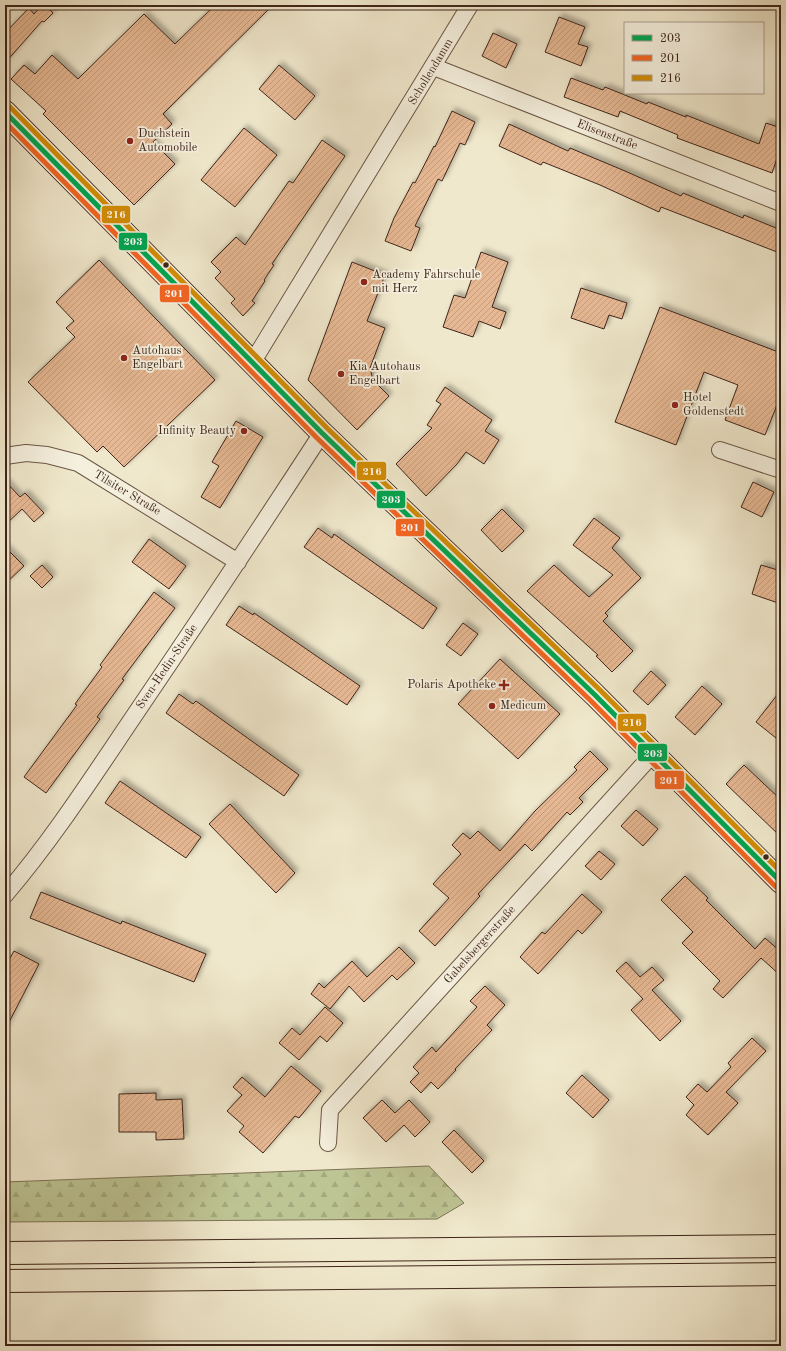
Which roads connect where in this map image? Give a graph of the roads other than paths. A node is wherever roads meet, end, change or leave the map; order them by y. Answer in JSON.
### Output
{"nodes":[{"id":1,"x":470,"y":5,"type":"edge"},
{"id":2,"x":434,"y":67,"type":"junction"},
{"id":3,"x":5,"y":112,"type":"edge"},
{"id":4,"x":781,"y":203,"type":"edge"},
{"id":5,"x":252,"y":363,"type":"junction"},
{"id":6,"x":322,"y":433,"type":"junction"},
{"id":7,"x":720,"y":450,"type":"dead end"},
{"id":8,"x":5,"y":456,"type":"edge"},
{"id":9,"x":781,"y":470,"type":"edge"},
{"id":10,"x":238,"y":562,"type":"junction"},
{"id":11,"x":652,"y":755,"type":"junction"},
{"id":12,"x":781,"y":882,"type":"edge"},
{"id":13,"x":5,"y":895,"type":"edge"},
{"id":14,"x":328,"y":1143,"type":"dead end"},
{"id":15,"x":781,"y":1246,"type":"edge"},
{"id":16,"x":5,"y":1253,"type":"edge"},
{"id":17,"x":781,"y":1274,"type":"edge"},
{"id":18,"x":5,"y":1281,"type":"edge"}],
"edges":[{"from":1,"to":2,"type":"street","name":"Schollendamm"},
{"from":2,"to":4,"type":"street","name":"Elisenstraße"},
{"from":2,"to":5,"type":"street","name":"Schollendamm"},
{"from":3,"to":5,"type":"main road"},
{"from":5,"to":6,"type":"main road"},
{"from":6,"to":10,"type":"street","name":"Sven-Hedin-Straße"},
{"from":6,"to":11,"type":"main road"},
{"from":7,"to":9,"type":"street"},
{"from":8,"to":10,"type":"street","name":"Tilsiter Straße"},
{"from":10,"to":13,"type":"street","name":"Sven-Hedin-Straße"},
{"from":11,"to":12,"type":"main road"},
{"from":11,"to":14,"type":"street","name":"Gabelsbergerstraße"},
{"from":15,"to":16,"type":"highway"},
{"from":17,"to":18,"type":"highway"}]}
